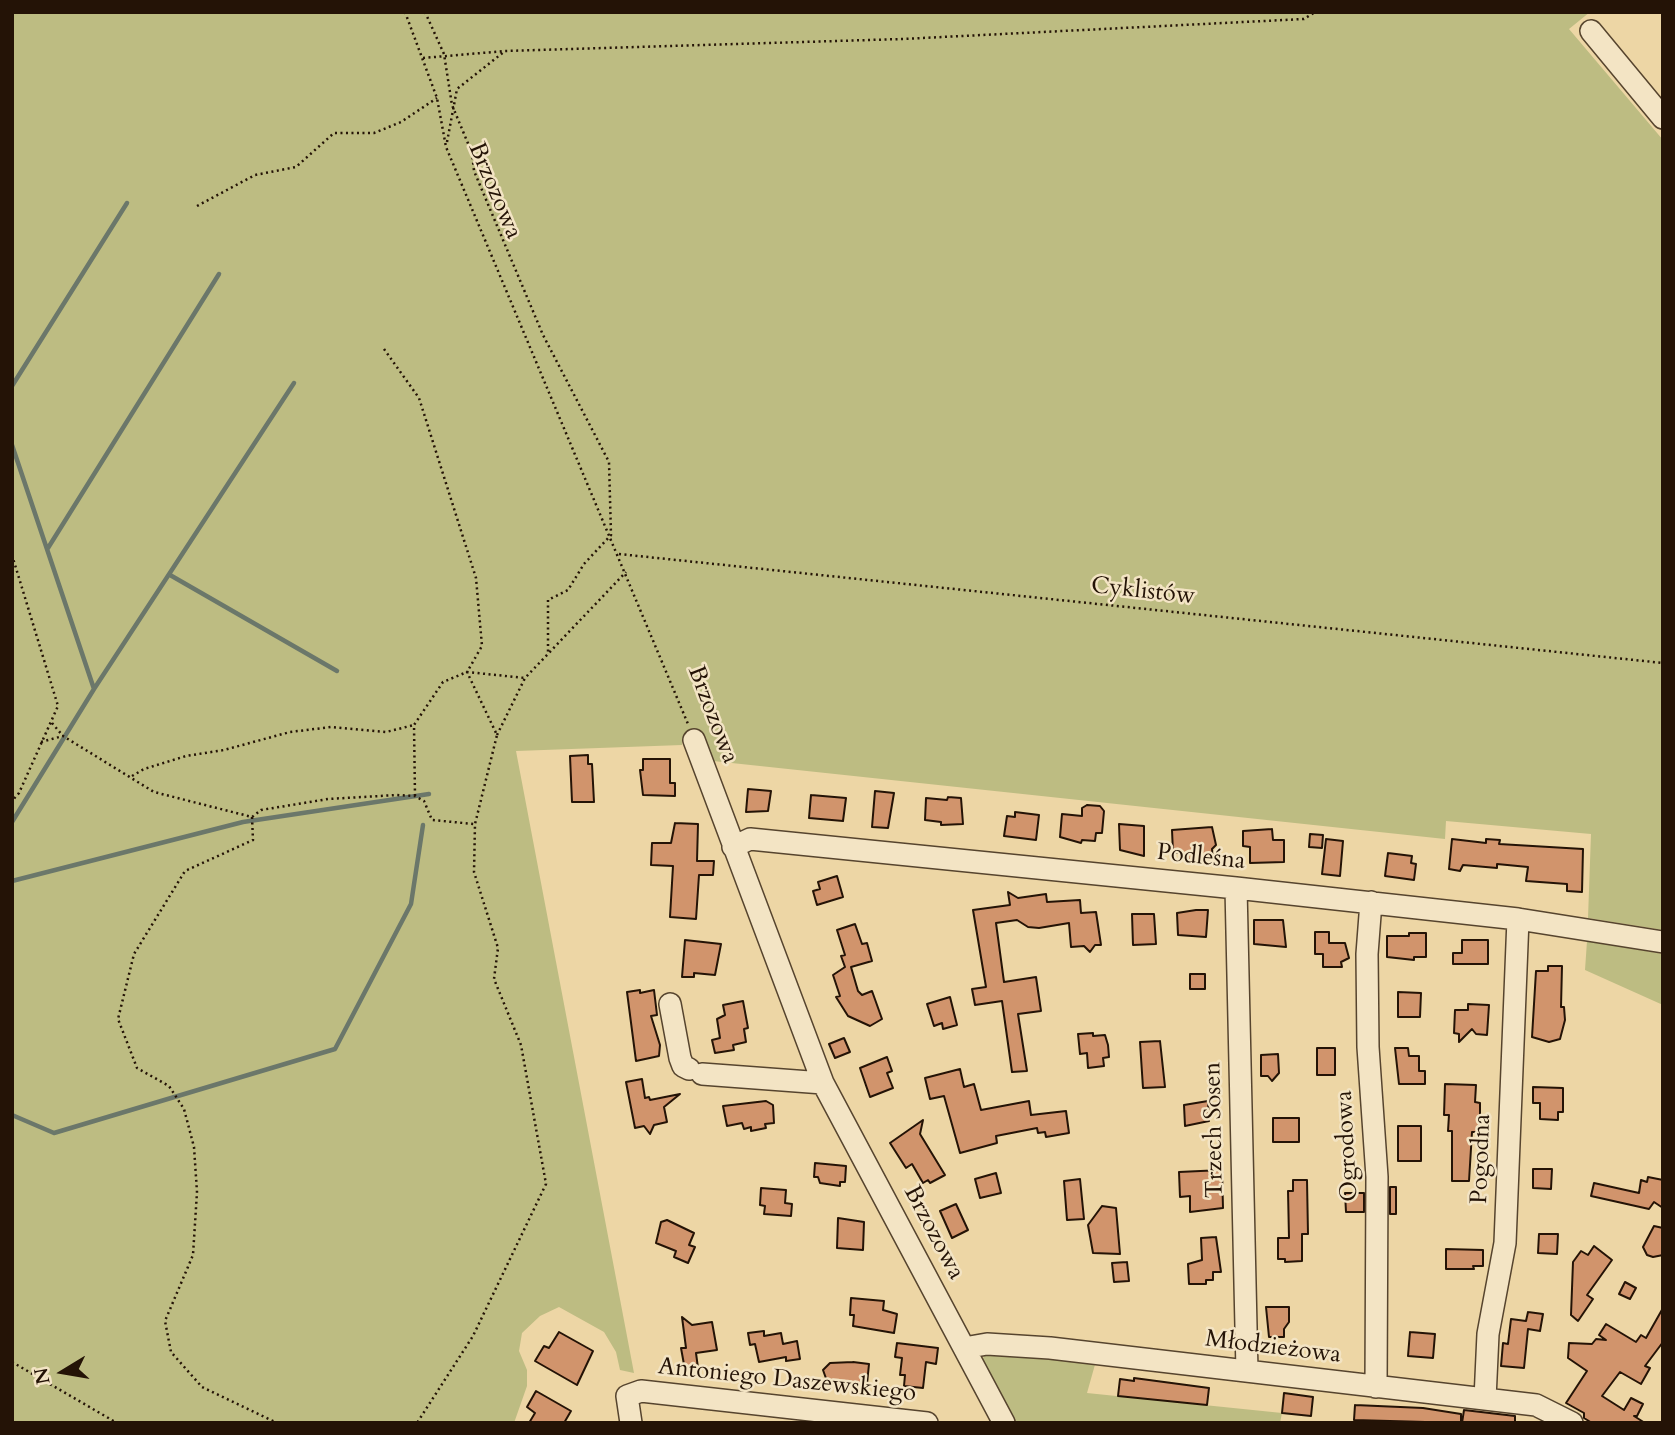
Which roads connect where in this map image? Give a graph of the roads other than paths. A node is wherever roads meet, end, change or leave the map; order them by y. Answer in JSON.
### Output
{"nodes":[{"id":1,"x":1591,"y":32,"type":"dead end"},
{"id":2,"x":1663,"y":118,"type":"edge"},
{"id":3,"x":694,"y":740,"type":"road end"},
{"id":4,"x":733,"y":847,"type":"junction"},
{"id":5,"x":1236,"y":888,"type":"junction"},
{"id":6,"x":1371,"y":902,"type":"junction"},
{"id":7,"x":1518,"y":919,"type":"junction"},
{"id":8,"x":1663,"y":942,"type":"edge"},
{"id":9,"x":670,"y":1004,"type":"dead end"},
{"id":10,"x":823,"y":1083,"type":"junction"},
{"id":11,"x":964,"y":1348,"type":"junction"},
{"id":12,"x":1247,"y":1371,"type":"junction"},
{"id":13,"x":1376,"y":1387,"type":"junction"},
{"id":14,"x":1485,"y":1399,"type":"junction"},
{"id":15,"x":631,"y":1423,"type":"edge"},
{"id":16,"x":927,"y":1423,"type":"edge"},
{"id":17,"x":1004,"y":1423,"type":"edge"},
{"id":18,"x":1572,"y":1423,"type":"edge"}],
"edges":[{"from":1,"to":2,"type":"street"},
{"from":3,"to":4,"type":"street","name":"Brzozowa"},
{"from":4,"to":5,"type":"street","name":"Podleśna"},
{"from":4,"to":10,"type":"street","name":"Brzozowa"},
{"from":5,"to":6,"type":"street","name":"Podleśna"},
{"from":5,"to":12,"type":"street","name":"Trzech Sosen"},
{"from":6,"to":7,"type":"street","name":"Podleśna"},
{"from":6,"to":13,"type":"street","name":"Ogrodowa"},
{"from":7,"to":8,"type":"street","name":"Podleśna"},
{"from":7,"to":14,"type":"street","name":"Pogodna"},
{"from":9,"to":10,"type":"street"},
{"from":10,"to":11,"type":"street","name":"Brzozowa"},
{"from":11,"to":12,"type":"street","name":"Młodzieżowa"},
{"from":11,"to":17,"type":"street","name":"Brzozowa"},
{"from":12,"to":13,"type":"street","name":"Młodzieżowa"},
{"from":13,"to":14,"type":"street","name":"Młodzieżowa"},
{"from":14,"to":18,"type":"street","name":"Młodzieżowa"},
{"from":15,"to":16,"type":"street","name":"Antoniego Daszewskiego"}]}
